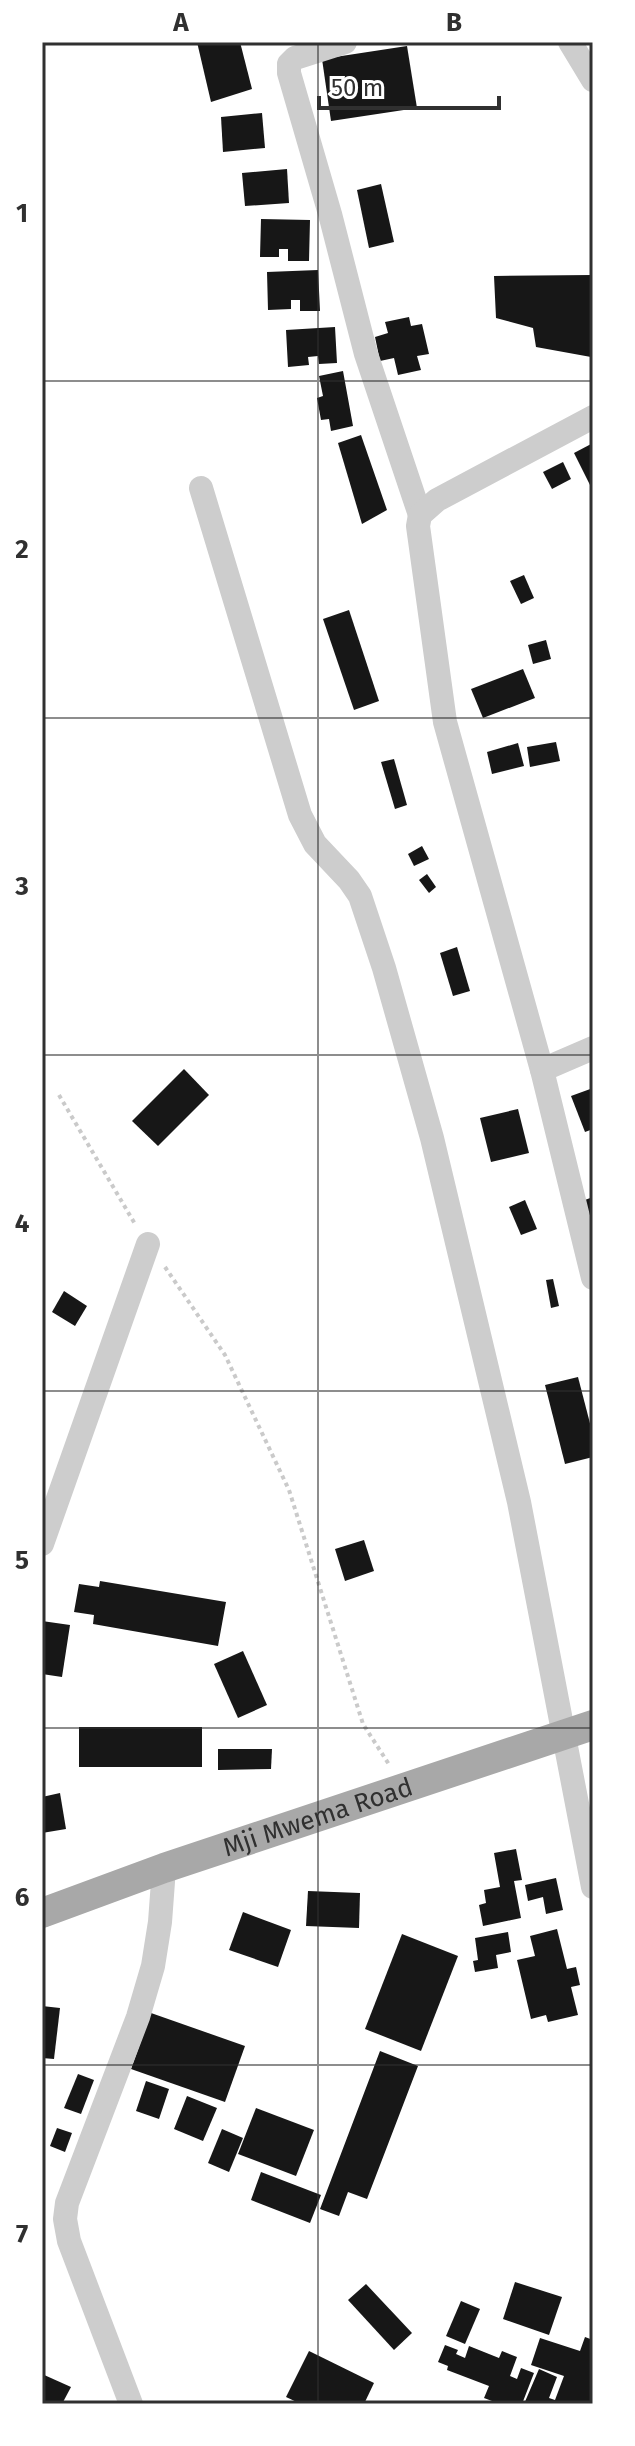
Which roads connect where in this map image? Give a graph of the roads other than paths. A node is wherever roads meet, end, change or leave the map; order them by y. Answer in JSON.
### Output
{"nodes":[{"id":1,"x":345,"y":42,"type":"edge"},
{"id":2,"x":570,"y":42,"type":"edge"},
{"id":3,"x":593,"y":80,"type":"edge"},
{"id":4,"x":593,"y":417,"type":"edge"},
{"id":5,"x":201,"y":488,"type":"dead end"},
{"id":6,"x":420,"y":515,"type":"junction"},
{"id":7,"x":593,"y":1048,"type":"edge"},
{"id":8,"x":542,"y":1070,"type":"junction"},
{"id":9,"x":148,"y":1244,"type":"road end"},
{"id":10,"x":593,"y":1278,"type":"edge"},
{"id":11,"x":42,"y":1544,"type":"edge"},
{"id":12,"x":593,"y":1725,"type":"edge"},
{"id":13,"x":563,"y":1736,"type":"junction"},
{"id":14,"x":164,"y":1868,"type":"junction"},
{"id":15,"x":593,"y":1887,"type":"edge"},
{"id":16,"x":42,"y":1913,"type":"edge"},
{"id":17,"x":131,"y":2404,"type":"edge"}],
"edges":[{"from":1,"to":6,"type":"street"},
{"from":2,"to":3,"type":"street"},
{"from":4,"to":6,"type":"street"},
{"from":5,"to":13,"type":"street"},
{"from":6,"to":8,"type":"street"},
{"from":7,"to":8,"type":"street"},
{"from":8,"to":10,"type":"street"},
{"from":9,"to":11,"type":"street"},
{"from":12,"to":13,"type":"main road","name":"Mji Mwema Road"},
{"from":13,"to":14,"type":"main road","name":"Mji Mwema Road"},
{"from":13,"to":15,"type":"street"},
{"from":14,"to":16,"type":"main road","name":"Mji Mwema Road"},
{"from":14,"to":17,"type":"street"}]}
